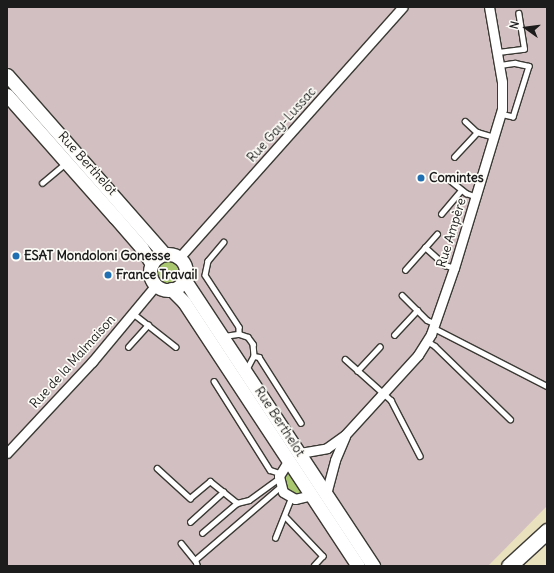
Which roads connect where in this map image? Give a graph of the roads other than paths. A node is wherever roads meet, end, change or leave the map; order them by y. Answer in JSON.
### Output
{"nodes":[{"id":1,"x":404,"y":7,"type":"edge"},
{"id":2,"x":489,"y":7,"type":"edge"},
{"id":3,"x":518,"y":13,"type":"dead end"},
{"id":4,"x":498,"y":52,"type":"junction"},
{"id":5,"x":500,"y":65,"type":"junction"},
{"id":6,"x":7,"y":75,"type":"edge"},
{"id":7,"x":7,"y":95,"type":"edge"},
{"id":8,"x":500,"y":114,"type":"junction"},
{"id":9,"x":464,"y":121,"type":"dead end"},
{"id":10,"x":477,"y":132,"type":"junction"},
{"id":11,"x":494,"y":137,"type":"junction"},
{"id":12,"x":454,"y":158,"type":"dead end"},
{"id":13,"x":66,"y":163,"type":"junction"},
{"id":14,"x":450,"y":180,"type":"dead end"},
{"id":15,"x":42,"y":183,"type":"dead end"},
{"id":16,"x":461,"y":190,"type":"junction"},
{"id":17,"x":477,"y":197,"type":"junction"},
{"id":18,"x":441,"y":214,"type":"dead end"},
{"id":19,"x":437,"y":234,"type":"dead end"},
{"id":20,"x":224,"y":242,"type":"dead end"},
{"id":21,"x":425,"y":247,"type":"junction"},
{"id":22,"x":164,"y":254,"type":"junction"},
{"id":23,"x":179,"y":258,"type":"junction"},
{"id":24,"x":152,"y":264,"type":"junction"},
{"id":25,"x":454,"y":268,"type":"junction"},
{"id":26,"x":405,"y":270,"type":"dead end"},
{"id":27,"x":184,"y":278,"type":"junction"},
{"id":28,"x":156,"y":285,"type":"junction"},
{"id":29,"x":171,"y":289,"type":"junction"},
{"id":30,"x":402,"y":295,"type":"dead end"},
{"id":31,"x":417,"y":310,"type":"junction"},
{"id":32,"x":134,"y":314,"type":"junction"},
{"id":33,"x":148,"y":325,"type":"junction"},
{"id":34,"x":435,"y":326,"type":"junction"},
{"id":35,"x":239,"y":334,"type":"junction"},
{"id":36,"x":394,"y":335,"type":"dead end"},
{"id":37,"x":224,"y":336,"type":"junction"},
{"id":38,"x":427,"y":341,"type":"junction"},
{"id":39,"x":128,"y":347,"type":"dead end"},
{"id":40,"x":176,"y":347,"type":"dead end"},
{"id":41,"x":379,"y":347,"type":"dead end"},
{"id":42,"x":254,"y":356,"type":"junction"},
{"id":43,"x":345,"y":359,"type":"dead end"},
{"id":44,"x":246,"y":371,"type":"junction"},
{"id":45,"x":357,"y":371,"type":"junction"},
{"id":46,"x":214,"y":381,"type":"dead end"},
{"id":47,"x":547,"y":386,"type":"edge"},
{"id":48,"x":384,"y":393,"type":"junction"},
{"id":49,"x":510,"y":419,"type":"dead end"},
{"id":50,"x":301,"y":423,"type":"dead end"},
{"id":51,"x":345,"y":435,"type":"junction"},
{"id":52,"x":7,"y":453,"type":"edge"},
{"id":53,"x":420,"y":456,"type":"dead end"},
{"id":54,"x":294,"y":457,"type":"junction"},
{"id":55,"x":157,"y":468,"type":"dead end"},
{"id":56,"x":279,"y":480,"type":"junction"},
{"id":57,"x":223,"y":492,"type":"junction"},
{"id":58,"x":326,"y":494,"type":"junction"},
{"id":59,"x":312,"y":495,"type":"junction"},
{"id":60,"x":291,"y":498,"type":"junction"},
{"id":61,"x":237,"y":503,"type":"junction"},
{"id":62,"x":285,"y":516,"type":"junction"},
{"id":63,"x":190,"y":522,"type":"dead end"},
{"id":64,"x":547,"y":531,"type":"edge"},
{"id":65,"x":202,"y":533,"type":"dead end"},
{"id":66,"x":276,"y":538,"type":"dead end"},
{"id":67,"x":181,"y":543,"type":"dead end"},
{"id":68,"x":195,"y":560,"type":"junction"},
{"id":69,"x":198,"y":566,"type":"edge"},
{"id":70,"x":314,"y":566,"type":"edge"},
{"id":71,"x":358,"y":566,"type":"edge"},
{"id":72,"x":373,"y":566,"type":"edge"},
{"id":73,"x":509,"y":566,"type":"edge"}],
"edges":[{"from":1,"to":23,"type":"street","name":"Rue Gay-Lussac"},
{"from":2,"to":4,"type":"street","name":"Rue Ampère"},
{"from":3,"to":4,"type":"lane"},
{"from":4,"to":5,"type":"street","name":"Rue Ampère"},
{"from":5,"to":8,"type":"street","name":"Rue Ampère"},
{"from":5,"to":8,"type":"lane"},
{"from":6,"to":22,"type":"main road","name":"Rue Berthelot"},
{"from":7,"to":13,"type":"main road","name":"Rue Berthelot"},
{"from":8,"to":11,"type":"street","name":"Rue Ampère"},
{"from":9,"to":10,"type":"lane"},
{"from":10,"to":11,"type":"lane"},
{"from":10,"to":12,"type":"lane"},
{"from":11,"to":17,"type":"street","name":"Rue Ampère"},
{"from":13,"to":15,"type":"lane"},
{"from":13,"to":24,"type":"main road","name":"Rue Berthelot"},
{"from":14,"to":16,"type":"lane"},
{"from":16,"to":17,"type":"lane"},
{"from":16,"to":18,"type":"lane"},
{"from":17,"to":25,"type":"street","name":"Rue Ampère"},
{"from":19,"to":21,"type":"lane"},
{"from":20,"to":35,"type":"lane"},
{"from":21,"to":25,"type":"lane"},
{"from":21,"to":26,"type":"lane"},
{"from":22,"to":23,"type":"main road"},
{"from":22,"to":24,"type":"main road"},
{"from":23,"to":27,"type":"main road"},
{"from":24,"to":28,"type":"main road"},
{"from":25,"to":34,"type":"street","name":"Rue Ampère"},
{"from":27,"to":29,"type":"main road"},
{"from":27,"to":37,"type":"main road","name":"Rue Berthelot"},
{"from":28,"to":29,"type":"main road"},
{"from":28,"to":32,"type":"street","name":"Rue de la Malmaison"},
{"from":29,"to":54,"type":"main road","name":"Rue Berthelot"},
{"from":30,"to":31,"type":"lane"},
{"from":31,"to":34,"type":"lane"},
{"from":31,"to":36,"type":"lane"},
{"from":32,"to":33,"type":"lane"},
{"from":32,"to":52,"type":"street","name":"Rue de la Malmaison"},
{"from":33,"to":39,"type":"lane"},
{"from":33,"to":40,"type":"lane"},
{"from":34,"to":38,"type":"street","name":"Rue Ampère"},
{"from":34,"to":47,"type":"lane"},
{"from":35,"to":37,"type":"lane"},
{"from":35,"to":42,"type":"lane"},
{"from":37,"to":44,"type":"main road","name":"Rue Berthelot"},
{"from":38,"to":48,"type":"street","name":"Rue Ampère"},
{"from":38,"to":49,"type":"lane"},
{"from":41,"to":45,"type":"lane"},
{"from":42,"to":44,"type":"lane"},
{"from":42,"to":50,"type":"lane"},
{"from":43,"to":45,"type":"lane"},
{"from":44,"to":54,"type":"main road","name":"Rue Berthelot"},
{"from":45,"to":48,"type":"lane"},
{"from":46,"to":56,"type":"lane"},
{"from":48,"to":51,"type":"street","name":"Rue Ampère"},
{"from":48,"to":53,"type":"lane"},
{"from":51,"to":54,"type":"street","name":"Rue Ampère"},
{"from":51,"to":58,"type":"street","name":"Rue Ampère"},
{"from":54,"to":56,"type":"street"},
{"from":54,"to":58,"type":"main road","name":"Rue Berthelot"},
{"from":54,"to":59,"type":"main road","name":"Rue Berthelot"},
{"from":55,"to":57,"type":"lane"},
{"from":56,"to":60,"type":"street"},
{"from":56,"to":61,"type":"lane"},
{"from":56,"to":68,"type":"lane"},
{"from":57,"to":61,"type":"lane"},
{"from":57,"to":63,"type":"lane"},
{"from":58,"to":72,"type":"main road","name":"Rue Berthelot"},
{"from":59,"to":60,"type":"street"},
{"from":59,"to":71,"type":"main road","name":"Rue Berthelot"},
{"from":60,"to":62,"type":"lane"},
{"from":61,"to":65,"type":"lane"},
{"from":62,"to":66,"type":"lane"},
{"from":62,"to":70,"type":"lane"},
{"from":64,"to":73,"type":"highway"},
{"from":67,"to":68,"type":"lane"},
{"from":68,"to":69,"type":"lane"}]}
